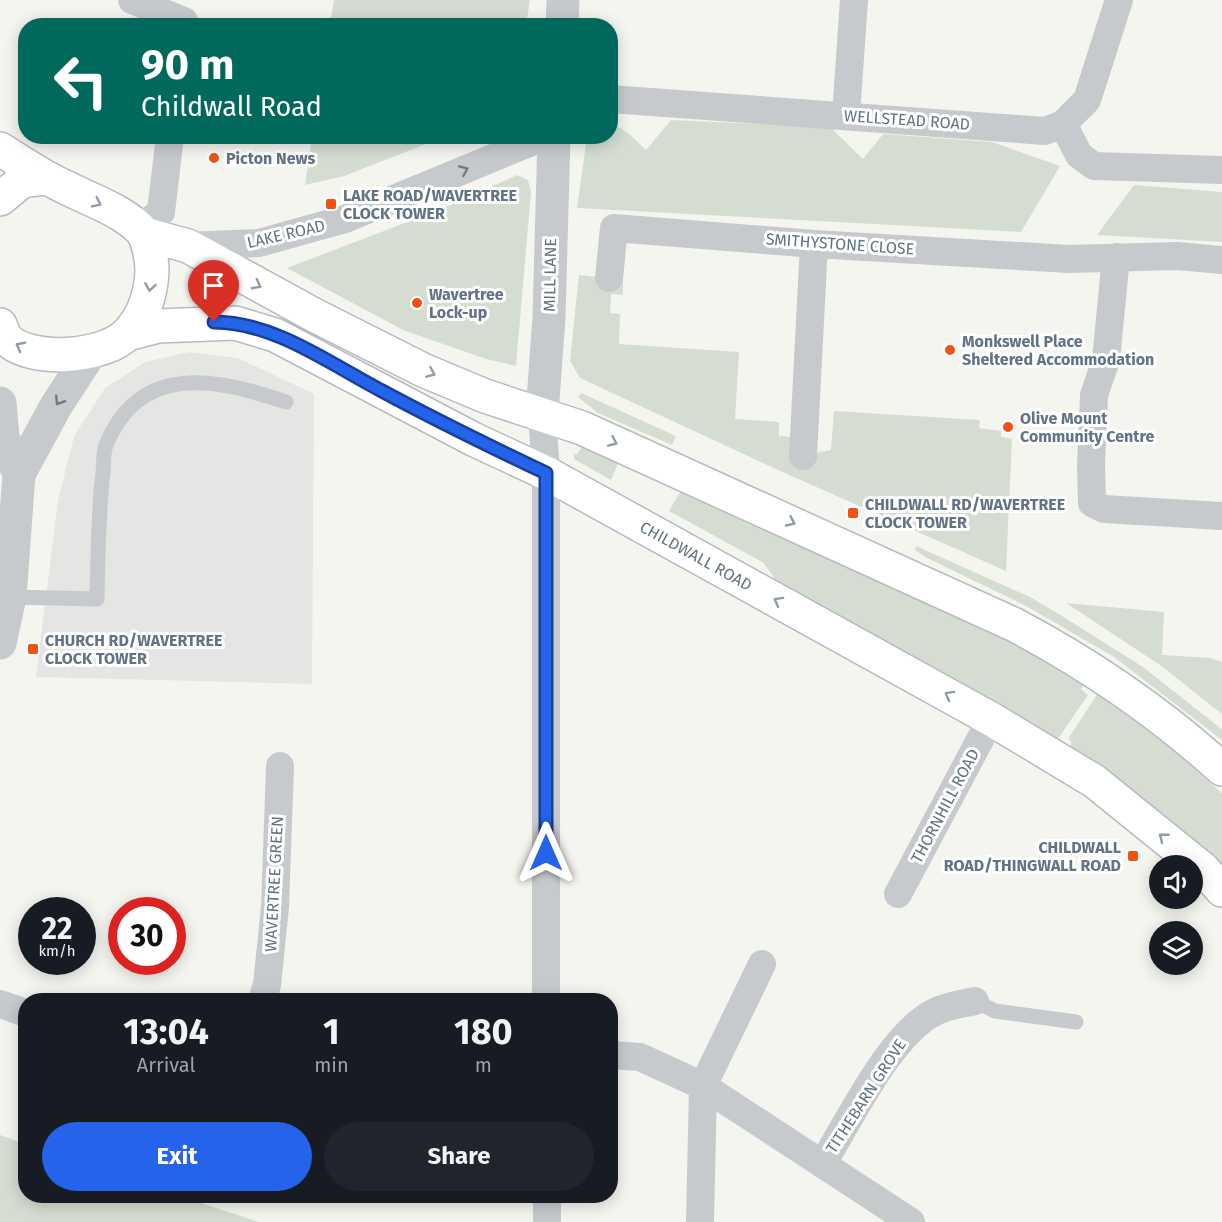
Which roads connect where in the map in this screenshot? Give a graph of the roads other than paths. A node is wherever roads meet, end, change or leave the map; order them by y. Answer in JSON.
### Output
{"nodes":[{"id":1,"x":132,"y":0,"type":"edge"},
{"id":2,"x":563,"y":0,"type":"edge"},
{"id":3,"x":854,"y":0,"type":"edge"},
{"id":4,"x":1119,"y":0,"type":"edge"},
{"id":5,"x":184,"y":16,"type":"edge"},
{"id":6,"x":562,"y":18,"type":"edge"},
{"id":7,"x":618,"y":100,"type":"edge"},
{"id":8,"x":846,"y":116,"type":"junction"},
{"id":9,"x":1063,"y":124,"type":"junction"},
{"id":10,"x":169,"y":144,"type":"edge"},
{"id":11,"x":527,"y":144,"type":"edge"},
{"id":12,"x":554,"y":144,"type":"edge"},
{"id":13,"x":0,"y":150,"type":"edge"},
{"id":14,"x":1222,"y":170,"type":"edge"},
{"id":15,"x":46,"y":178,"type":"junction"},
{"id":16,"x":0,"y":199,"type":"edge"},
{"id":17,"x":142,"y":231,"type":"junction"},
{"id":18,"x":814,"y":244,"type":"junction"},
{"id":19,"x":188,"y":246,"type":"junction"},
{"id":20,"x":1116,"y":257,"type":"junction"},
{"id":21,"x":1222,"y":260,"type":"edge"},
{"id":22,"x":609,"y":278,"type":"dead end"},
{"id":23,"x":0,"y":325,"type":"edge"},
{"id":24,"x":127,"y":334,"type":"junction"},
{"id":25,"x":91,"y":352,"type":"junction"},
{"id":26,"x":286,"y":402,"type":"dead end"},
{"id":27,"x":0,"y":403,"type":"edge"},
{"id":28,"x":542,"y":414,"type":"junction"},
{"id":29,"x":803,"y":456,"type":"dead end"},
{"id":30,"x":9,"y":471,"type":"edge"},
{"id":31,"x":546,"y":473,"type":"junction"},
{"id":32,"x":1222,"y":516,"type":"edge"},
{"id":33,"x":10,"y":597,"type":"junction"},
{"id":34,"x":0,"y":643,"type":"edge"},
{"id":35,"x":991,"y":719,"type":"junction"},
{"id":36,"x":280,"y":766,"type":"dead end"},
{"id":37,"x":1222,"y":769,"type":"edge"},
{"id":38,"x":1222,"y":890,"type":"edge"},
{"id":39,"x":898,"y":894,"type":"dead end"},
{"id":40,"x":762,"y":964,"type":"dead end"},
{"id":41,"x":264,"y":993,"type":"edge"},
{"id":42,"x":546,"y":993,"type":"edge"},
{"id":43,"x":975,"y":1001,"type":"joint"},
{"id":44,"x":0,"y":1004,"type":"edge"},
{"id":45,"x":18,"y":1010,"type":"edge"},
{"id":46,"x":1076,"y":1022,"type":"dead end"},
{"id":47,"x":618,"y":1056,"type":"edge"},
{"id":48,"x":703,"y":1086,"type":"junction"},
{"id":49,"x":823,"y":1163,"type":"junction"},
{"id":50,"x":547,"y":1203,"type":"edge"},
{"id":51,"x":547,"y":1222,"type":"edge"},
{"id":52,"x":700,"y":1222,"type":"edge"},
{"id":53,"x":911,"y":1222,"type":"edge"}],
"edges":[{"from":1,"to":5,"type":"street"},
{"from":2,"to":6,"type":"street"},
{"from":3,"to":8,"type":"street"},
{"from":4,"to":9,"type":"street"},
{"from":7,"to":8,"type":"street","name":"WELLSTEAD ROAD"},
{"from":8,"to":9,"type":"street","name":"WELLSTEAD ROAD"},
{"from":9,"to":14,"type":"street"},
{"from":10,"to":17,"type":"street"},
{"from":19,"to":11,"type":"street","name":"LAKE ROAD","one_way":true},
{"from":12,"to":28,"type":"street","name":"MILL LANE"},
{"from":13,"to":15,"type":"main road"},
{"from":15,"to":16,"type":"main road"},
{"from":15,"to":17,"type":"main road","one_way":true},
{"from":17,"to":19,"type":"main road"},
{"from":17,"to":24,"type":"main road","one_way":true},
{"from":18,"to":20,"type":"street","name":"SMITHYSTONE CLOSE"},
{"from":18,"to":22,"type":"street","name":"SMITHYSTONE CLOSE"},
{"from":18,"to":29,"type":"street"},
{"from":19,"to":28,"type":"main road","one_way":true},
{"from":20,"to":21,"type":"street","name":"SMITHYSTONE CLOSE"},
{"from":20,"to":32,"type":"street"},
{"from":25,"to":23,"type":"main road","one_way":true},
{"from":24,"to":25,"type":"main road"},
{"from":24,"to":31,"type":"main road","name":"CHILDWALL ROAD"},
{"from":25,"to":30,"type":"street","one_way":true},
{"from":26,"to":33,"type":"lane"},
{"from":27,"to":30,"type":"street"},
{"from":28,"to":31,"type":"street"},
{"from":28,"to":37,"type":"main road","one_way":true},
{"from":30,"to":33,"type":"street"},
{"from":35,"to":31,"type":"main road","name":"CHILDWALL ROAD","one_way":true},
{"from":31,"to":42,"type":"street"},
{"from":33,"to":34,"type":"street"},
{"from":38,"to":35,"type":"main road","name":"CHILDWALL ROAD","one_way":true},
{"from":35,"to":39,"type":"street","name":"THORNHILL ROAD"},
{"from":36,"to":41,"type":"street","name":"WAVERTREE GREEN"},
{"from":40,"to":48,"type":"street"},
{"from":43,"to":46,"type":"lane"},
{"from":43,"to":49,"type":"street","name":"TITHEBARN GROVE"},
{"from":44,"to":45,"type":"street"},
{"from":47,"to":48,"type":"street","name":"TITHEBARN GROVE"},
{"from":48,"to":49,"type":"street","name":"TITHEBARN GROVE"},
{"from":48,"to":52,"type":"street"},
{"from":49,"to":53,"type":"street","name":"TITHEBARN GROVE"},
{"from":50,"to":51,"type":"street"}]}
